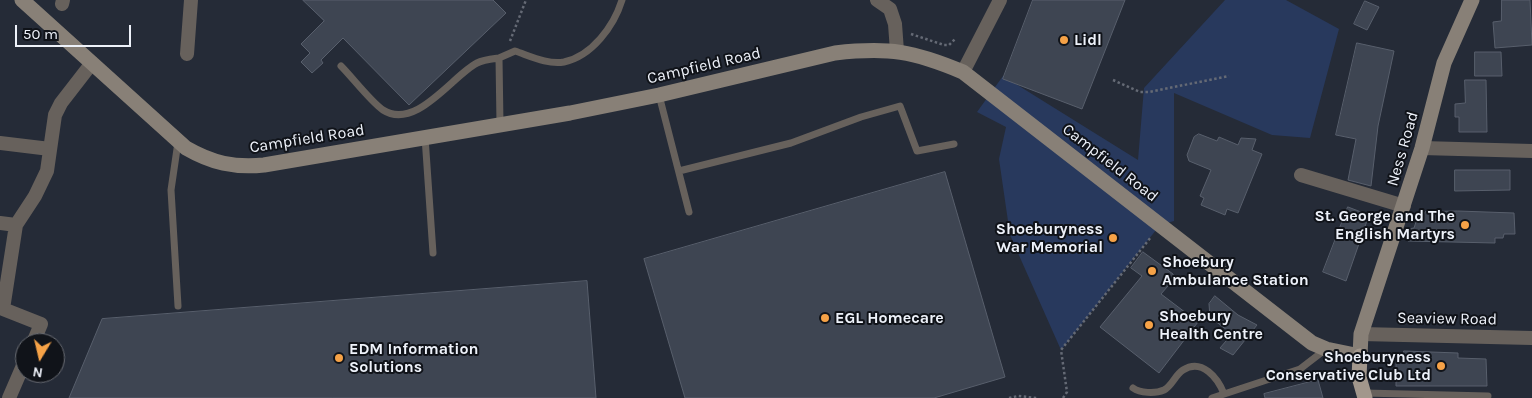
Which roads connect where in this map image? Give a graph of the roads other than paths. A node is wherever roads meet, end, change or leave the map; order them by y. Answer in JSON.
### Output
{"nodes":[{"id":1,"x":22,"y":0,"type":"edge"},
{"id":2,"x":191,"y":0,"type":"edge"},
{"id":3,"x":622,"y":0,"type":"edge"},
{"id":4,"x":877,"y":0,"type":"edge"},
{"id":5,"x":1000,"y":0,"type":"edge"},
{"id":6,"x":1472,"y":0,"type":"edge"},
{"id":7,"x":898,"y":51,"type":"junction"},
{"id":8,"x":187,"y":54,"type":"dead end"},
{"id":9,"x":502,"y":56,"type":"junction"},
{"id":10,"x":92,"y":63,"type":"junction"},
{"id":11,"x":341,"y":66,"type":"dead end"},
{"id":12,"x":963,"y":72,"type":"junction"},
{"id":13,"x":659,"y":95,"type":"junction"},
{"id":14,"x":500,"y":125,"type":"junction"},
{"id":15,"x":426,"y":137,"type":"junction"},
{"id":16,"x":178,"y":141,"type":"junction"},
{"id":17,"x":0,"y":143,"type":"edge"},
{"id":18,"x":954,"y":144,"type":"dead end"},
{"id":19,"x":1422,"y":148,"type":"junction"},
{"id":20,"x":50,"y":149,"type":"junction"},
{"id":21,"x":1532,"y":151,"type":"edge"},
{"id":22,"x":679,"y":171,"type":"junction"},
{"id":23,"x":1301,"y":175,"type":"dead end"},
{"id":24,"x":1404,"y":206,"type":"junction"},
{"id":25,"x":689,"y":212,"type":"dead end"},
{"id":26,"x":0,"y":223,"type":"edge"},
{"id":27,"x":16,"y":225,"type":"junction"},
{"id":28,"x":434,"y":253,"type":"dead end"},
{"id":29,"x":178,"y":306,"type":"dead end"},
{"id":30,"x":2,"y":309,"type":"edge"},
{"id":31,"x":37,"y":333,"type":"edge"},
{"id":32,"x":1361,"y":334,"type":"junction"},
{"id":33,"x":1532,"y":338,"type":"edge"},
{"id":34,"x":1326,"y":349,"type":"junction"},
{"id":35,"x":1360,"y":356,"type":"junction"},
{"id":36,"x":15,"y":383,"type":"edge"},
{"id":37,"x":1133,"y":388,"type":"dead end"},
{"id":38,"x":1224,"y":394,"type":"junction"},
{"id":39,"x":1364,"y":396,"type":"edge"},
{"id":40,"x":1488,"y":396,"type":"dead end"},
{"id":41,"x":9,"y":398,"type":"edge"},
{"id":42,"x":1212,"y":398,"type":"edge"}],
"edges":[{"from":1,"to":10,"type":"street","name":"Campfield Road"},
{"from":2,"to":8,"type":"street"},
{"from":3,"to":9,"type":"lane"},
{"from":4,"to":7,"type":"street"},
{"from":5,"to":12,"type":"street"},
{"from":6,"to":19,"type":"street","name":"Ness Road"},
{"from":7,"to":12,"type":"street","name":"Campfield Road"},
{"from":7,"to":13,"type":"street","name":"Campfield Road"},
{"from":9,"to":11,"type":"lane"},
{"from":9,"to":14,"type":"lane"},
{"from":10,"to":16,"type":"street","name":"Campfield Road"},
{"from":10,"to":20,"type":"street"},
{"from":12,"to":34,"type":"street","name":"Campfield Road"},
{"from":13,"to":14,"type":"street","name":"Campfield Road"},
{"from":13,"to":22,"type":"lane"},
{"from":14,"to":15,"type":"street","name":"Campfield Road"},
{"from":15,"to":16,"type":"street","name":"Campfield Road"},
{"from":15,"to":28,"type":"lane"},
{"from":16,"to":29,"type":"lane"},
{"from":17,"to":20,"type":"street"},
{"from":18,"to":22,"type":"lane"},
{"from":19,"to":21,"type":"street"},
{"from":19,"to":24,"type":"street","name":"Ness Road"},
{"from":20,"to":27,"type":"street"},
{"from":22,"to":25,"type":"lane"},
{"from":23,"to":24,"type":"street"},
{"from":24,"to":32,"type":"street","name":"Ness Road"},
{"from":26,"to":27,"type":"street"},
{"from":27,"to":30,"type":"street"},
{"from":30,"to":31,"type":"street"},
{"from":32,"to":33,"type":"street","name":"Seaview Road"},
{"from":32,"to":35,"type":"street","name":"Ness Road"},
{"from":34,"to":35,"type":"street","name":"Campfield Road"},
{"from":34,"to":38,"type":"lane"},
{"from":35,"to":39,"type":"main road","name":"Ness Road"},
{"from":36,"to":41,"type":"street"},
{"from":37,"to":38,"type":"lane"},
{"from":38,"to":42,"type":"lane"},
{"from":39,"to":40,"type":"lane"}]}
